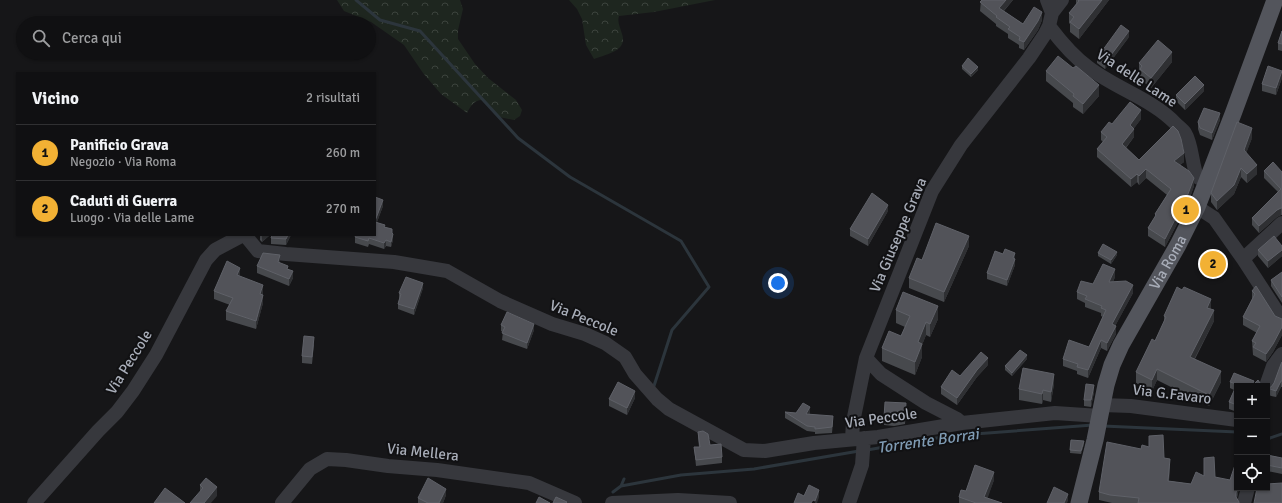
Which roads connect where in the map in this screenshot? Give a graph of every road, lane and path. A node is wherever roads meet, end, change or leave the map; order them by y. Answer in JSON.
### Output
{"nodes":[{"id":1,"x":1047,"y":0,"type":"edge"},
{"id":2,"x":1062,"y":0,"type":"edge"},
{"id":3,"x":1275,"y":0,"type":"edge"},
{"id":4,"x":1051,"y":20,"type":"junction"},
{"id":5,"x":1207,"y":182,"type":"junction"},
{"id":6,"x":1197,"y":207,"type":"junction"},
{"id":7,"x":1282,"y":223,"type":"edge"},
{"id":8,"x":242,"y":236,"type":"edge"},
{"id":9,"x":245,"y":236,"type":"edge"},
{"id":10,"x":1243,"y":259,"type":"junction"},
{"id":11,"x":1282,"y":319,"type":"edge"},
{"id":12,"x":1282,"y":354,"type":"edge"},
{"id":13,"x":866,"y":358,"type":"junction"},
{"id":14,"x":1267,"y":383,"type":"edge"},
{"id":15,"x":1101,"y":413,"type":"junction"},
{"id":16,"x":1234,"y":420,"type":"edge"},
{"id":17,"x":962,"y":422,"type":"junction"},
{"id":18,"x":860,"y":441,"type":"junction"},
{"id":19,"x":1084,"y":485,"type":"junction"},
{"id":20,"x":1247,"y":491,"type":"edge"},
{"id":21,"x":34,"y":503,"type":"edge"},
{"id":22,"x":282,"y":503,"type":"edge"},
{"id":23,"x":575,"y":503,"type":"edge"},
{"id":24,"x":612,"y":503,"type":"edge"},
{"id":25,"x":730,"y":503,"type":"edge"},
{"id":26,"x":849,"y":503,"type":"edge"},
{"id":27,"x":1078,"y":503,"type":"edge"},
{"id":28,"x":1089,"y":503,"type":"edge"},
{"id":29,"x":1244,"y":503,"type":"edge"}],
"edges":[{"from":1,"to":4,"type":"street","name":"Via delle Lame"},
{"from":2,"to":4,"type":"street","name":"Via Giuseppe Grava"},
{"from":3,"to":5,"type":"main road","name":"Via Roma"},
{"from":4,"to":5,"type":"street","name":"Via delle Lame"},
{"from":4,"to":13,"type":"street","name":"Via Giuseppe Grava"},
{"from":5,"to":6,"type":"main road","name":"Via Roma"},
{"from":6,"to":10,"type":"street"},
{"from":6,"to":15,"type":"main road","name":"Via Roma"},
{"from":7,"to":10,"type":"street"},
{"from":8,"to":21,"type":"street","name":"Via Peccole"},
{"from":9,"to":18,"type":"street","name":"Via Peccole"},
{"from":10,"to":11,"type":"street"},
{"from":12,"to":14,"type":"street"},
{"from":13,"to":17,"type":"street","name":"Via Peccole"},
{"from":13,"to":18,"type":"street","name":"Via Giuseppe Grava"},
{"from":15,"to":16,"type":"street","name":"Via G.Favaro"},
{"from":15,"to":17,"type":"street","name":"Via Peccole"},
{"from":15,"to":19,"type":"main road","name":"Via Roma"},
{"from":17,"to":18,"type":"street","name":"Via Peccole"},
{"from":18,"to":26,"type":"street","name":"Via Giuseppe Grava"},
{"from":19,"to":27,"type":"main road","name":"Via Roma"},
{"from":19,"to":28,"type":"street"},
{"from":20,"to":29,"type":"street"},
{"from":22,"to":23,"type":"street","name":"Via Mellera"},
{"from":24,"to":25,"type":"street"}]}
